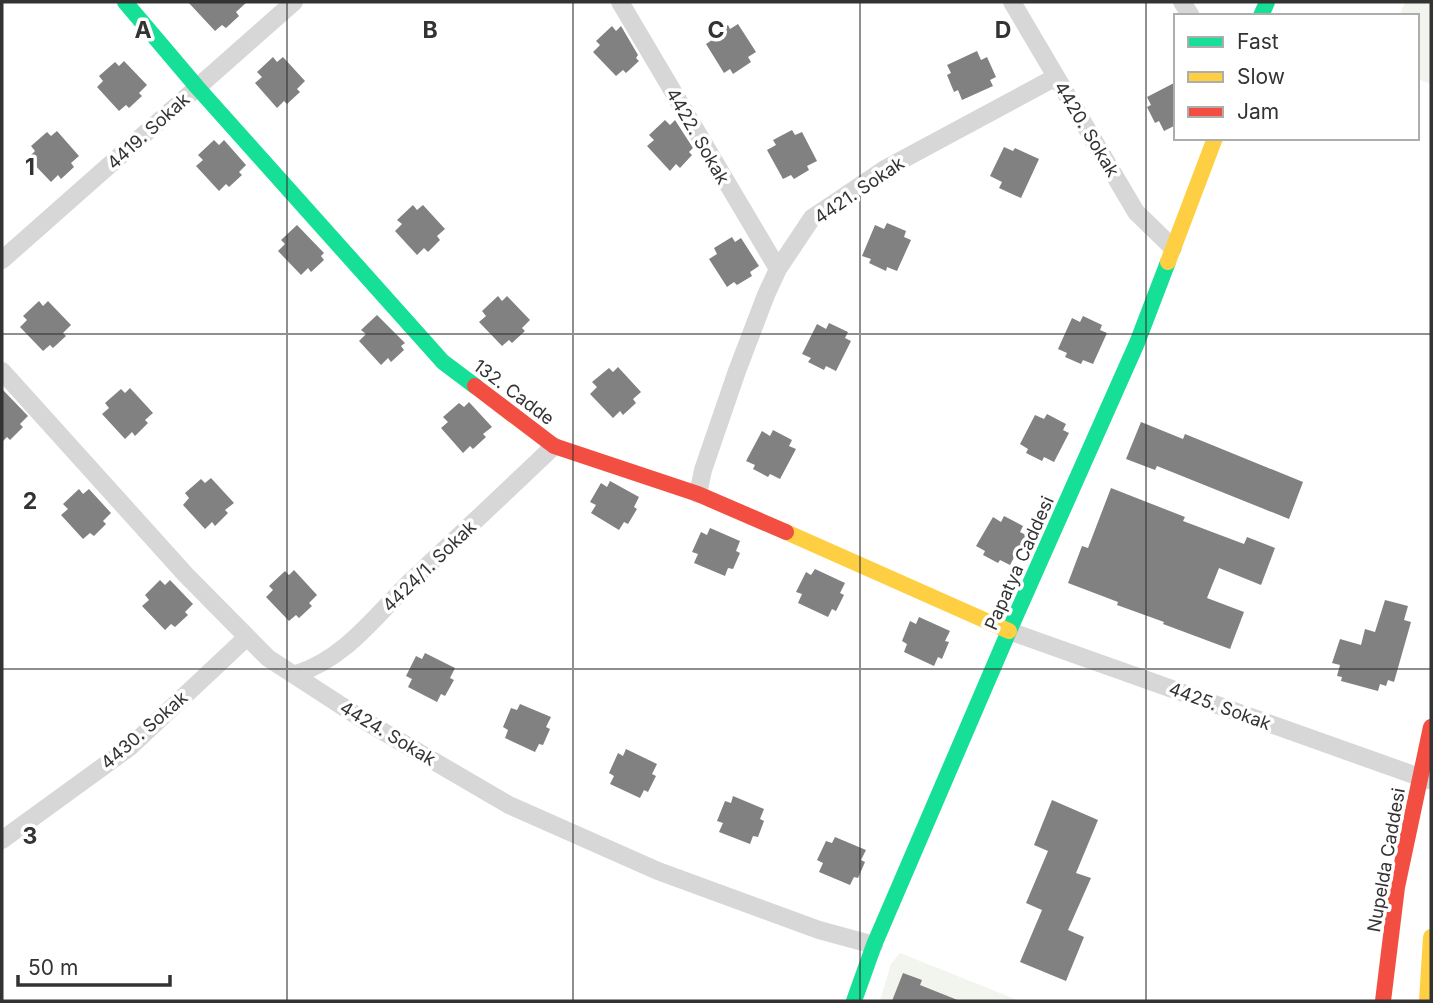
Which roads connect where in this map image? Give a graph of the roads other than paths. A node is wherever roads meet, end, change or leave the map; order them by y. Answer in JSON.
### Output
{"nodes":[{"id":1,"x":125,"y":2,"type":"edge"},
{"id":2,"x":294,"y":2,"type":"edge"},
{"id":3,"x":620,"y":2,"type":"edge"},
{"id":4,"x":1012,"y":2,"type":"edge"},
{"id":5,"x":1056,"y":77,"type":"junction"},
{"id":6,"x":197,"y":87,"type":"junction"},
{"id":7,"x":1214,"y":140,"type":"edge"},
{"id":8,"x":1173,"y":248,"type":"junction"},
{"id":9,"x":2,"y":260,"type":"edge"},
{"id":10,"x":778,"y":269,"type":"junction"},
{"id":11,"x":2,"y":371,"type":"edge"},
{"id":12,"x":554,"y":446,"type":"junction"},
{"id":13,"x":698,"y":494,"type":"junction"},
{"id":14,"x":1009,"y":631,"type":"junction"},
{"id":15,"x":247,"y":637,"type":"junction"},
{"id":16,"x":296,"y":674,"type":"junction"},
{"id":17,"x":1431,"y":727,"type":"edge"},
{"id":18,"x":1426,"y":779,"type":"edge"},
{"id":19,"x":2,"y":840,"type":"edge"},
{"id":20,"x":1431,"y":937,"type":"edge"},
{"id":21,"x":874,"y":945,"type":"junction"},
{"id":22,"x":854,"y":1001,"type":"edge"},
{"id":23,"x":1383,"y":1001,"type":"edge"},
{"id":24,"x":1427,"y":1001,"type":"edge"}],
"edges":[{"from":1,"to":6,"type":"street","name":"132. Cadde"},
{"from":2,"to":6,"type":"street","name":"4419. Sokak"},
{"from":3,"to":10,"type":"street","name":"4422. Sokak"},
{"from":4,"to":5,"type":"street","name":"4420. Sokak"},
{"from":5,"to":8,"type":"street","name":"4420. Sokak"},
{"from":5,"to":10,"type":"street","name":"4421. Sokak"},
{"from":6,"to":9,"type":"street","name":"4419. Sokak"},
{"from":6,"to":12,"type":"street","name":"132. Cadde"},
{"from":7,"to":8,"type":"street","name":"Papatya Caddesi"},
{"from":8,"to":14,"type":"street","name":"Papatya Caddesi"},
{"from":10,"to":13,"type":"street","name":"4421. Sokak"},
{"from":11,"to":15,"type":"street","name":"4424. Sokak"},
{"from":12,"to":13,"type":"street","name":"132. Cadde"},
{"from":12,"to":16,"type":"street","name":"4424/1. Sokak"},
{"from":13,"to":14,"type":"street","name":"132. Cadde"},
{"from":14,"to":18,"type":"street","name":"4425. Sokak"},
{"from":14,"to":21,"type":"street","name":"Papatya Caddesi"},
{"from":15,"to":16,"type":"street","name":"4424. Sokak"},
{"from":15,"to":19,"type":"street","name":"4430. Sokak"},
{"from":16,"to":21,"type":"street","name":"4424. Sokak"},
{"from":17,"to":18,"type":"street","name":"Nupelda Caddesi"},
{"from":18,"to":23,"type":"street","name":"Nupelda Caddesi"},
{"from":20,"to":24,"type":"street"},
{"from":21,"to":22,"type":"street","name":"Papatya Caddesi"}]}
